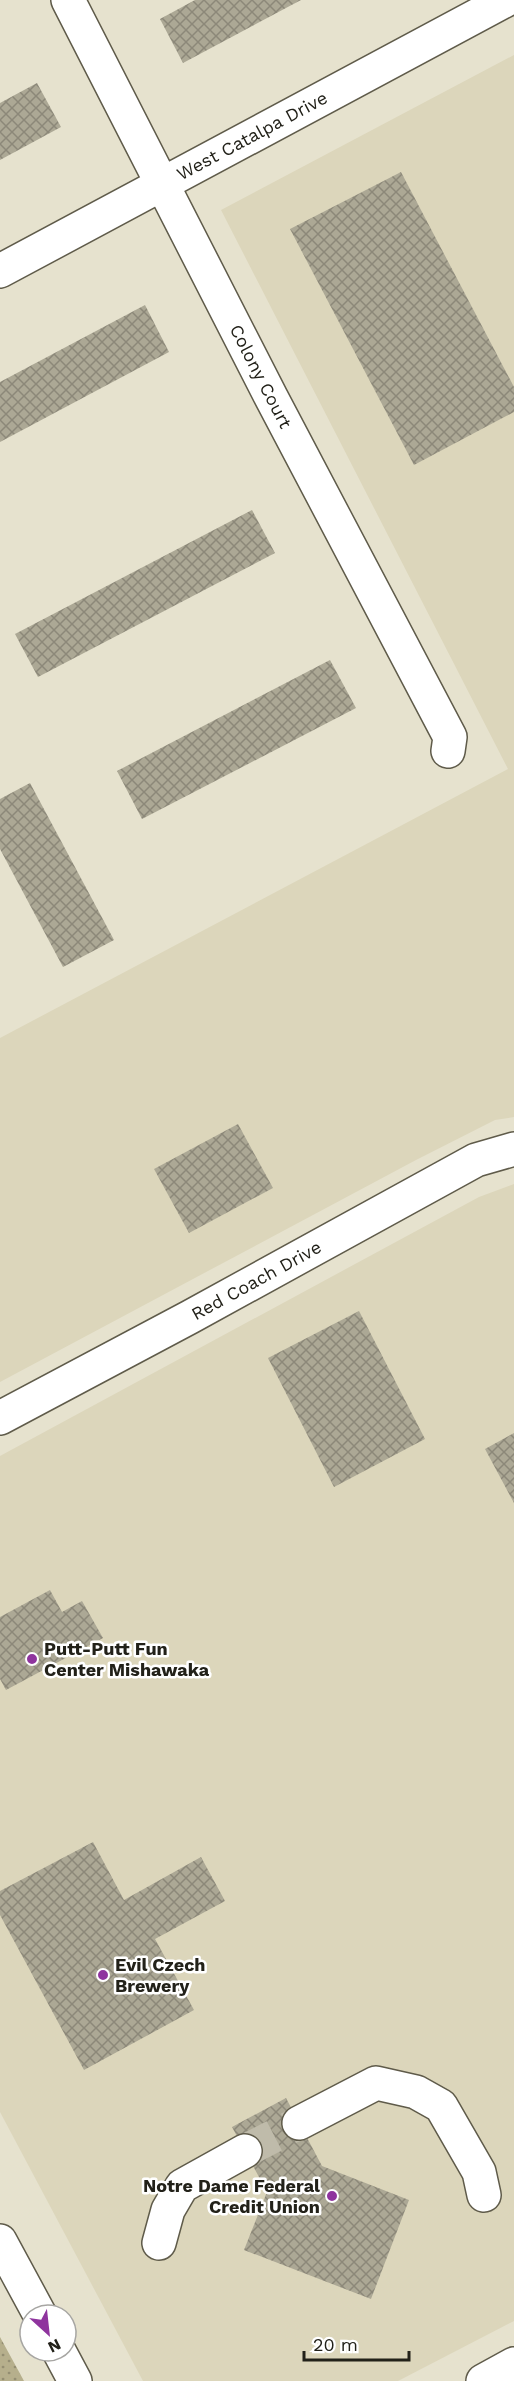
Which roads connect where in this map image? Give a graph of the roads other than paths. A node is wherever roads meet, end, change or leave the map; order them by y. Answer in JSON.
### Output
{"nodes":[{"id":1,"x":68,"y":0,"type":"edge"},
{"id":2,"x":506,"y":0,"type":"edge"},
{"id":3,"x":163,"y":185,"type":"junction"},
{"id":4,"x":0,"y":271,"type":"edge"},
{"id":5,"x":448,"y":751,"type":"dead end"},
{"id":6,"x":514,"y":1149,"type":"edge"},
{"id":7,"x":0,"y":1418,"type":"edge"},
{"id":8,"x":299,"y":2123,"type":"tunnel mouth"},
{"id":9,"x":245,"y":2151,"type":"tunnel mouth"},
{"id":10,"x":484,"y":2195,"type":"dead end"},
{"id":11,"x":0,"y":2241,"type":"edge"},
{"id":12,"x":159,"y":2243,"type":"dead end"},
{"id":13,"x":34,"y":2303,"type":"edge"},
{"id":14,"x":65,"y":2363,"type":"edge"},
{"id":15,"x":514,"y":2364,"type":"edge"},
{"id":16,"x":75,"y":2381,"type":"edge"},
{"id":17,"x":483,"y":2381,"type":"edge"}],
"edges":[{"from":1,"to":3,"type":"street","name":"Colony Court"},
{"from":2,"to":3,"type":"street","name":"West Catalpa Drive"},
{"from":3,"to":4,"type":"street","name":"West Catalpa Drive"},
{"from":3,"to":5,"type":"street","name":"Colony Court"},
{"from":6,"to":7,"type":"street","name":"Red Coach Drive"},
{"from":8,"to":10,"type":"street"},
{"from":9,"to":12,"type":"street"},
{"from":11,"to":13,"type":"street"},
{"from":14,"to":16,"type":"street"},
{"from":15,"to":17,"type":"street"}]}
